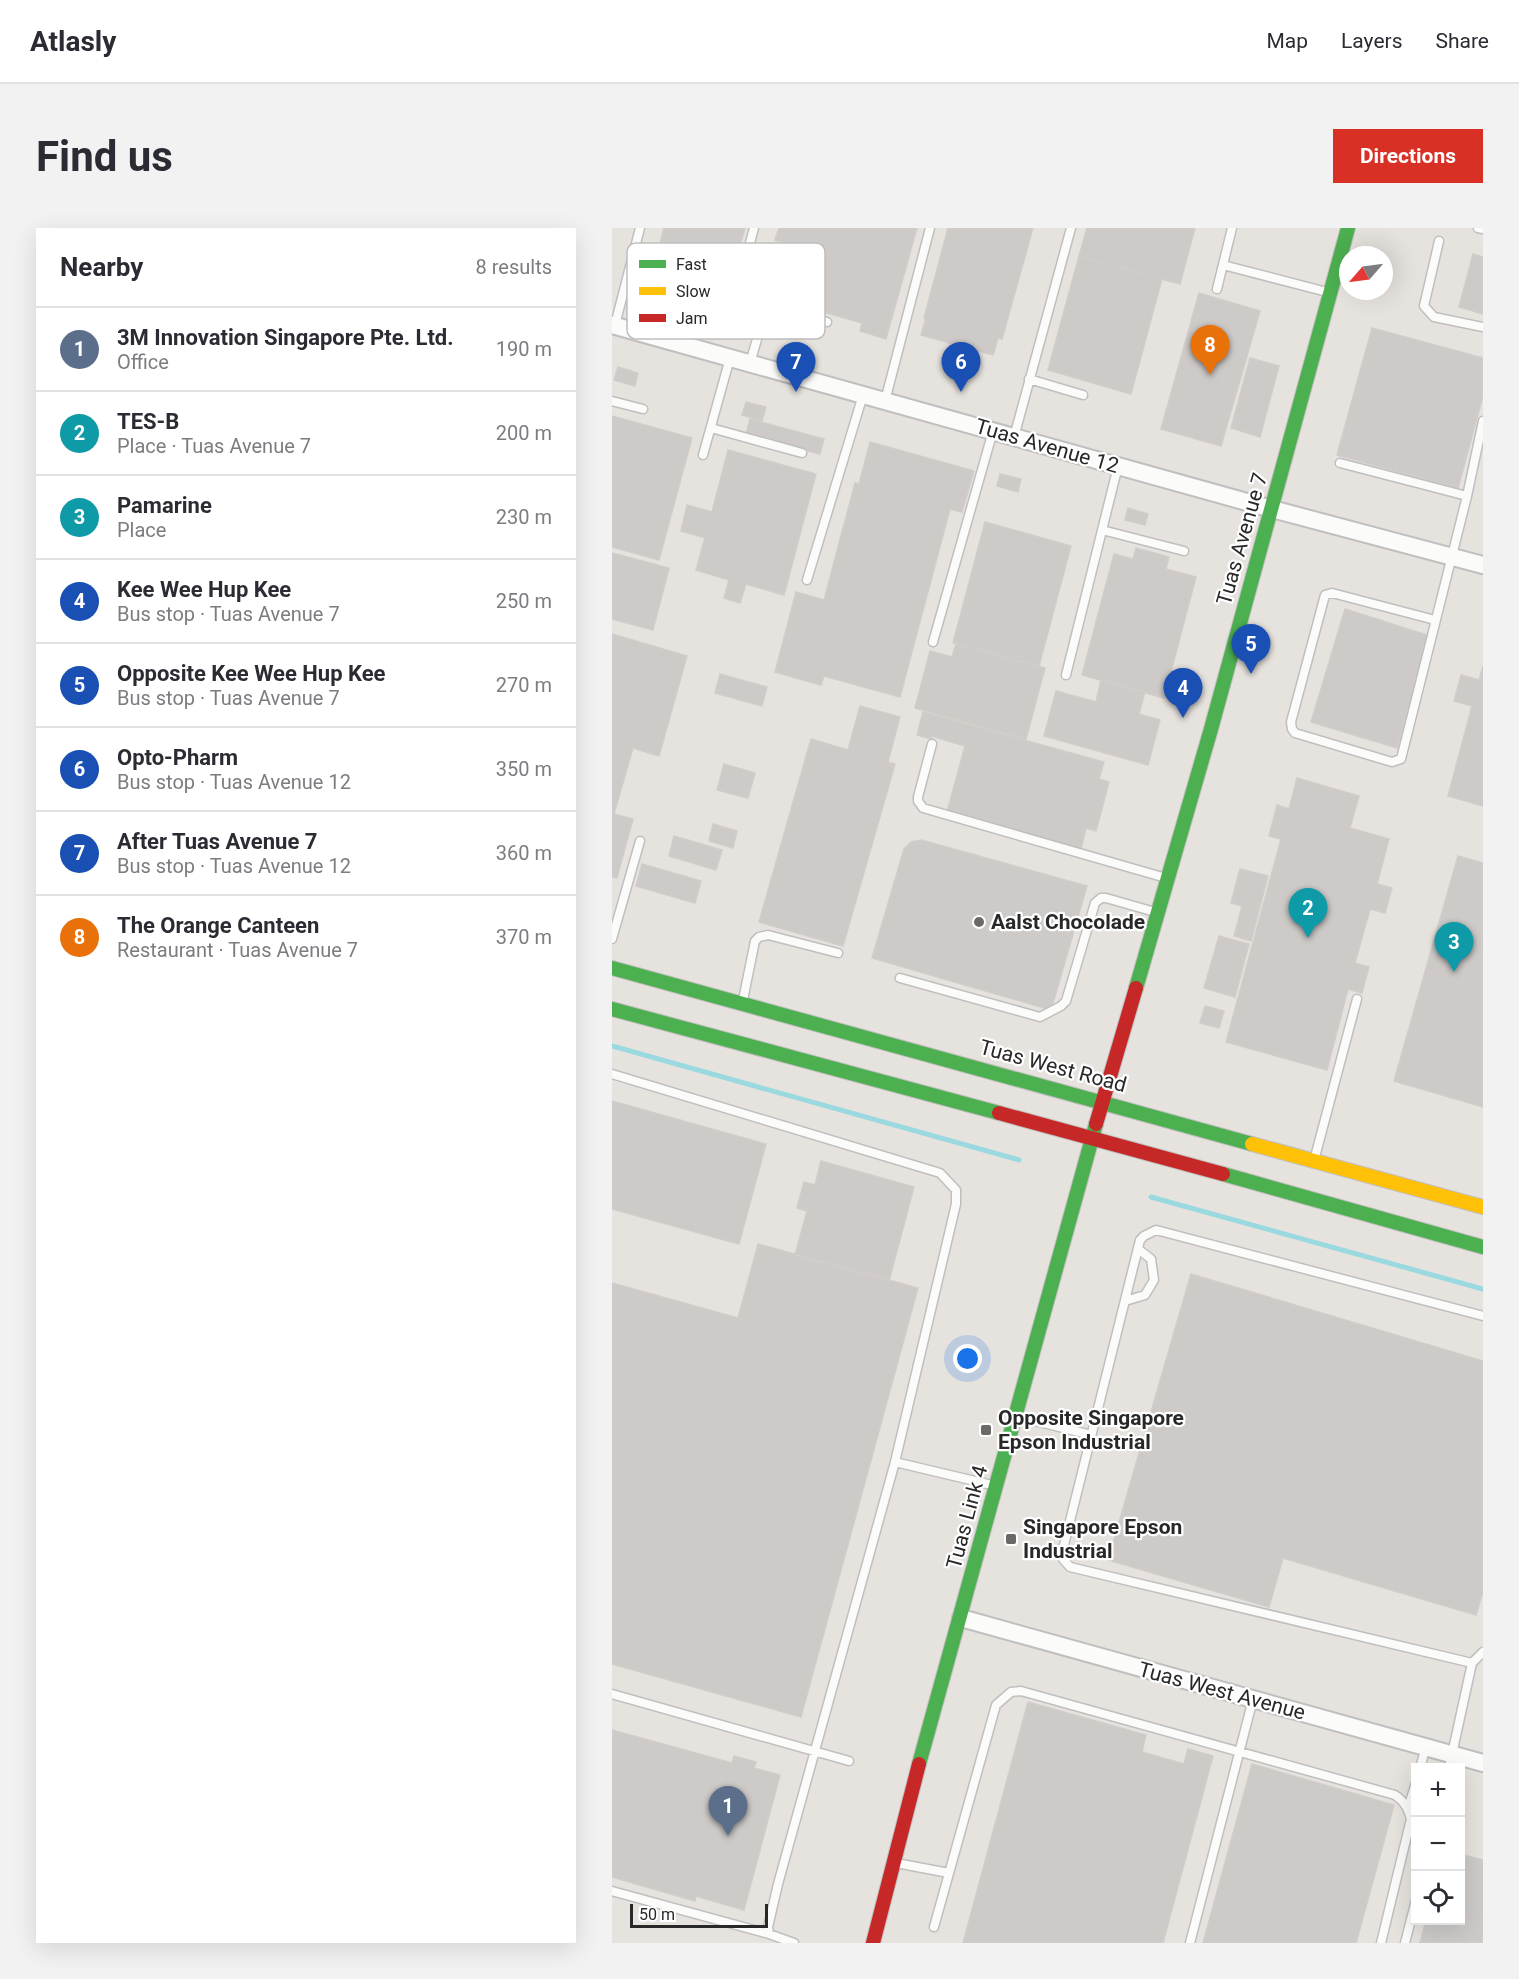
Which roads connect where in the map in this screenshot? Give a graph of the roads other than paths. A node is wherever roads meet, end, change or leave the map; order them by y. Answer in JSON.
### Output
{"nodes":[{"id":1,"x":640,"y":228,"type":"edge"},
{"id":2,"x":754,"y":228,"type":"edge"},
{"id":3,"x":930,"y":228,"type":"edge"},
{"id":4,"x":1071,"y":228,"type":"edge"},
{"id":5,"x":1232,"y":228,"type":"edge"},
{"id":6,"x":1348,"y":228,"type":"edge"},
{"id":7,"x":1478,"y":228,"type":"edge"},
{"id":8,"x":1483,"y":229,"type":"edge"},
{"id":9,"x":1439,"y":241,"type":"dead end"},
{"id":10,"x":636,"y":243,"type":"edge"},
{"id":11,"x":750,"y":243,"type":"edge"},
{"id":12,"x":1223,"y":265,"type":"junction"},
{"id":13,"x":627,"y":277,"type":"edge"},
{"id":14,"x":1217,"y":289,"type":"dead end"},
{"id":15,"x":1330,"y":292,"type":"junction"},
{"id":16,"x":613,"y":325,"type":"edge"},
{"id":17,"x":1483,"y":327,"type":"edge"},
{"id":18,"x":663,"y":339,"type":"edge"},
{"id":19,"x":757,"y":339,"type":"edge"},
{"id":20,"x":730,"y":358,"type":"junction"},
{"id":21,"x":750,"y":363,"type":"junction"},
{"id":22,"x":1029,"y":379,"type":"junction"},
{"id":23,"x":1083,"y":394,"type":"dead end"},
{"id":24,"x":863,"y":395,"type":"junction"},
{"id":25,"x":612,"y":401,"type":"edge"},
{"id":26,"x":885,"y":401,"type":"junction"},
{"id":27,"x":643,"y":409,"type":"dead end"},
{"id":28,"x":1483,"y":421,"type":"edge"},
{"id":29,"x":711,"y":428,"type":"junction"},
{"id":30,"x":993,"y":431,"type":"junction"},
{"id":31,"x":1014,"y":437,"type":"junction"},
{"id":32,"x":802,"y":453,"type":"dead end"},
{"id":33,"x":703,"y":455,"type":"dead end"},
{"id":34,"x":1340,"y":463,"type":"dead end"},
{"id":35,"x":1118,"y":466,"type":"junction"},
{"id":36,"x":1467,"y":496,"type":"junction"},
{"id":37,"x":1272,"y":509,"type":"junction"},
{"id":38,"x":1102,"y":530,"type":"junction"},
{"id":39,"x":1184,"y":551,"type":"dead end"},
{"id":40,"x":1450,"y":556,"type":"junction"},
{"id":41,"x":1483,"y":566,"type":"edge"},
{"id":42,"x":807,"y":580,"type":"dead end"},
{"id":43,"x":1435,"y":620,"type":"junction"},
{"id":44,"x":933,"y":642,"type":"dead end"},
{"id":45,"x":1066,"y":675,"type":"dead end"},
{"id":46,"x":932,"y":744,"type":"dead end"},
{"id":47,"x":640,"y":842,"type":"dead end"},
{"id":48,"x":1166,"y":878,"type":"junction"},
{"id":49,"x":1156,"y":912,"type":"junction"},
{"id":50,"x":612,"y":939,"type":"edge"},
{"id":51,"x":838,"y":953,"type":"dead end"},
{"id":52,"x":612,"y":968,"type":"edge"},
{"id":53,"x":900,"y":978,"type":"dead end"},
{"id":54,"x":1357,"y":999,"type":"dead end"},
{"id":55,"x":742,"y":1003,"type":"junction"},
{"id":56,"x":612,"y":1009,"type":"edge"},
{"id":57,"x":612,"y":1074,"type":"edge"},
{"id":58,"x":1102,"y":1102,"type":"junction"},
{"id":59,"x":1092,"y":1138,"type":"junction"},
{"id":60,"x":1314,"y":1160,"type":"junction"},
{"id":61,"x":1483,"y":1206,"type":"edge"},
{"id":62,"x":1483,"y":1247,"type":"edge"},
{"id":63,"x":1138,"y":1249,"type":"junction"},
{"id":64,"x":1125,"y":1301,"type":"junction"},
{"id":65,"x":1483,"y":1316,"type":"edge"},
{"id":66,"x":1015,"y":1416,"type":"junction"},
{"id":67,"x":1091,"y":1435,"type":"junction"},
{"id":68,"x":895,"y":1462,"type":"junction"},
{"id":69,"x":996,"y":1486,"type":"junction"},
{"id":70,"x":961,"y":1618,"type":"junction"},
{"id":71,"x":1483,"y":1652,"type":"edge"},
{"id":72,"x":1472,"y":1663,"type":"junction"},
{"id":73,"x":612,"y":1694,"type":"edge"},
{"id":74,"x":1253,"y":1699,"type":"junction"},
{"id":75,"x":1426,"y":1747,"type":"junction"},
{"id":76,"x":815,"y":1752,"type":"junction"},
{"id":77,"x":1239,"y":1752,"type":"junction"},
{"id":78,"x":849,"y":1761,"type":"dead end"},
{"id":79,"x":1450,"y":1761,"type":"edge"},
{"id":80,"x":1421,"y":1763,"type":"edge"},
{"id":81,"x":1483,"y":1763,"type":"edge"},
{"id":82,"x":1411,"y":1799,"type":"edge"},
{"id":83,"x":1408,"y":1808,"type":"junction"},
{"id":84,"x":894,"y":1863,"type":"junction"},
{"id":85,"x":949,"y":1873,"type":"junction"},
{"id":86,"x":612,"y":1891,"type":"edge"},
{"id":87,"x":1411,"y":1920,"type":"edge"},
{"id":88,"x":934,"y":1927,"type":"dead end"},
{"id":89,"x":769,"y":1934,"type":"junction"},
{"id":90,"x":794,"y":1943,"type":"edge"},
{"id":91,"x":873,"y":1943,"type":"edge"},
{"id":92,"x":1190,"y":1943,"type":"edge"},
{"id":93,"x":1381,"y":1943,"type":"edge"},
{"id":94,"x":1405,"y":1943,"type":"edge"}],
"edges":[{"from":1,"to":10,"type":"lane"},
{"from":2,"to":11,"type":"lane"},
{"from":3,"to":26,"type":"lane"},
{"from":4,"to":22,"type":"lane"},
{"from":5,"to":12,"type":"lane"},
{"from":6,"to":15,"type":"main road","name":"Tuas Avenue 7"},
{"from":7,"to":8,"type":"lane"},
{"from":9,"to":17,"type":"lane"},
{"from":12,"to":14,"type":"lane"},
{"from":12,"to":15,"type":"lane"},
{"from":13,"to":16,"type":"lane"},
{"from":15,"to":37,"type":"main road","name":"Tuas Avenue 7"},
{"from":18,"to":20,"type":"street","name":"Tuas Avenue 12"},
{"from":19,"to":21,"type":"lane"},
{"from":20,"to":21,"type":"street","name":"Tuas Avenue 12"},
{"from":20,"to":29,"type":"lane"},
{"from":21,"to":24,"type":"street","name":"Tuas Avenue 12"},
{"from":22,"to":23,"type":"lane"},
{"from":22,"to":31,"type":"lane"},
{"from":24,"to":26,"type":"street","name":"Tuas Avenue 12"},
{"from":24,"to":42,"type":"lane"},
{"from":25,"to":27,"type":"lane"},
{"from":26,"to":30,"type":"street","name":"Tuas Avenue 12"},
{"from":28,"to":36,"type":"lane"},
{"from":29,"to":32,"type":"lane"},
{"from":29,"to":33,"type":"lane"},
{"from":30,"to":31,"type":"street","name":"Tuas Avenue 12"},
{"from":30,"to":44,"type":"lane"},
{"from":31,"to":35,"type":"street","name":"Tuas Avenue 12"},
{"from":34,"to":36,"type":"lane"},
{"from":35,"to":37,"type":"street","name":"Tuas Avenue 12"},
{"from":35,"to":38,"type":"lane"},
{"from":36,"to":40,"type":"lane"},
{"from":37,"to":40,"type":"street","name":"Tuas Avenue 12"},
{"from":37,"to":48,"type":"main road","name":"Tuas Avenue 7"},
{"from":38,"to":39,"type":"lane"},
{"from":38,"to":45,"type":"lane"},
{"from":40,"to":41,"type":"street","name":"Tuas Avenue 12"},
{"from":40,"to":43,"type":"lane"},
{"from":43,"to":43,"type":"lane"},
{"from":46,"to":48,"type":"lane"},
{"from":47,"to":50,"type":"lane"},
{"from":48,"to":49,"type":"main road","name":"Tuas Avenue 7"},
{"from":49,"to":53,"type":"lane"},
{"from":49,"to":58,"type":"main road","name":"Tuas Avenue 7"},
{"from":51,"to":55,"type":"lane"},
{"from":52,"to":55,"type":"main road","name":"Tuas West Road"},
{"from":54,"to":60,"type":"lane"},
{"from":55,"to":58,"type":"main road","name":"Tuas West Road"},
{"from":56,"to":59,"type":"main road"},
{"from":57,"to":68,"type":"lane"},
{"from":58,"to":59,"type":"main road","name":"Tuas Link 4"},
{"from":58,"to":60,"type":"main road","name":"Tuas West Road"},
{"from":59,"to":62,"type":"main road"},
{"from":59,"to":66,"type":"main road","name":"Tuas Link 4"},
{"from":60,"to":61,"type":"main road","name":"Tuas West Road"},
{"from":63,"to":64,"type":"lane"},
{"from":63,"to":64,"type":"lane"},
{"from":63,"to":65,"type":"lane"},
{"from":64,"to":67,"type":"lane"},
{"from":66,"to":67,"type":"lane"},
{"from":66,"to":69,"type":"main road","name":"Tuas Link 4"},
{"from":67,"to":72,"type":"lane"},
{"from":68,"to":69,"type":"lane"},
{"from":68,"to":76,"type":"lane"},
{"from":69,"to":70,"type":"main road","name":"Tuas Link 4"},
{"from":70,"to":74,"type":"street","name":"Tuas West Avenue"},
{"from":70,"to":84,"type":"main road","name":"Tuas Link 4"},
{"from":71,"to":72,"type":"lane"},
{"from":72,"to":79,"type":"lane"},
{"from":73,"to":76,"type":"lane"},
{"from":74,"to":75,"type":"street","name":"Tuas West Avenue"},
{"from":74,"to":77,"type":"lane"},
{"from":75,"to":79,"type":"street","name":"Tuas West Avenue"},
{"from":75,"to":80,"type":"lane"},
{"from":76,"to":78,"type":"lane"},
{"from":76,"to":89,"type":"lane"},
{"from":77,"to":83,"type":"lane"},
{"from":77,"to":85,"type":"lane"},
{"from":77,"to":92,"type":"lane"},
{"from":79,"to":81,"type":"street","name":"Tuas West Avenue"},
{"from":82,"to":83,"type":"lane"},
{"from":83,"to":93,"type":"lane"},
{"from":84,"to":85,"type":"lane"},
{"from":84,"to":91,"type":"main road","name":"Tuas Link 4"},
{"from":85,"to":88,"type":"lane"},
{"from":86,"to":89,"type":"lane"},
{"from":87,"to":94,"type":"lane"},
{"from":89,"to":90,"type":"lane"}]}
